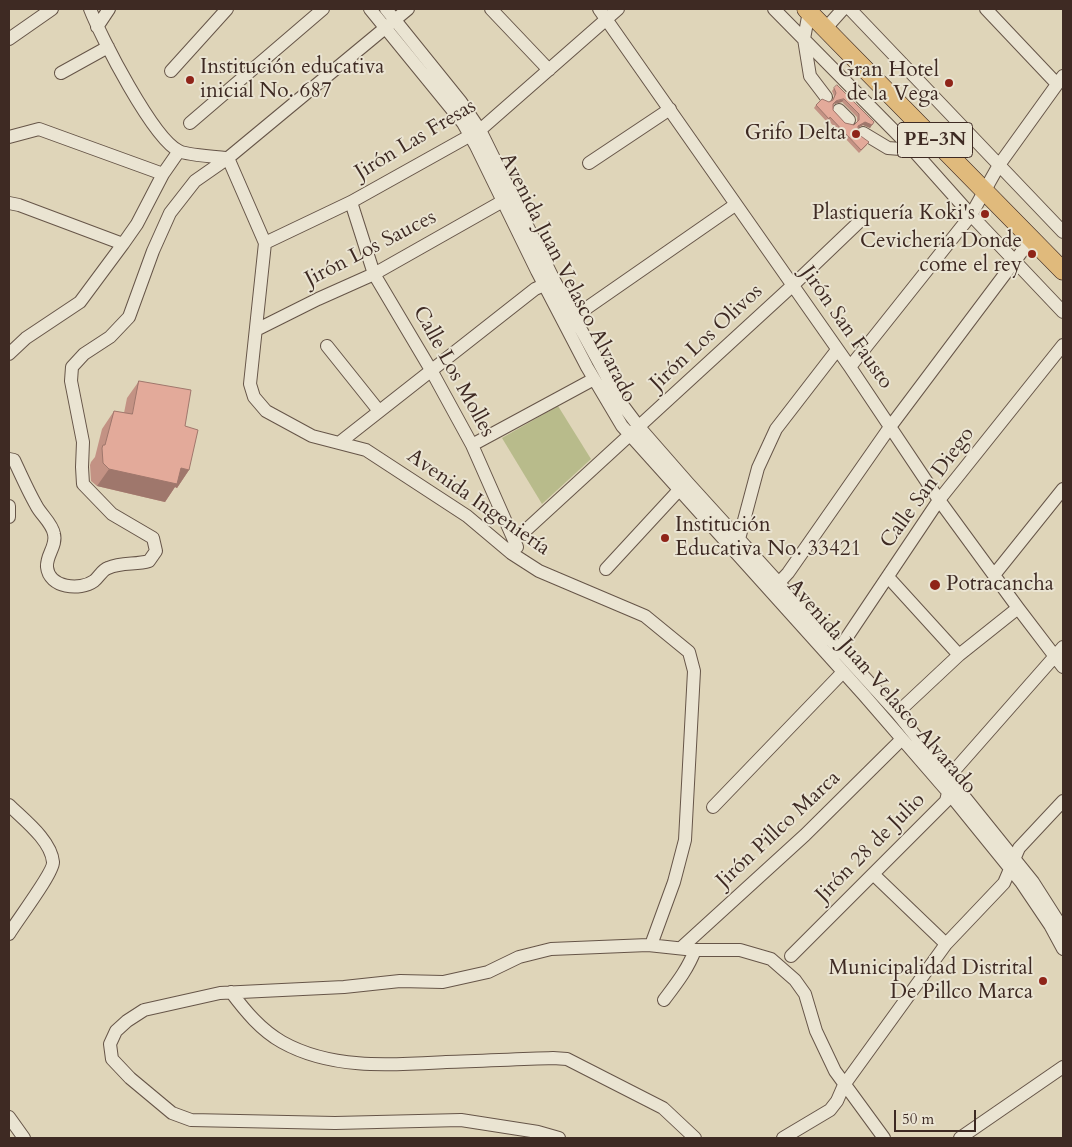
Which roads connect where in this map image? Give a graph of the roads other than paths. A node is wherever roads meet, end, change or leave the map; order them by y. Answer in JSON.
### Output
{"nodes":[{"id":1,"x":52,"y":9,"type":"edge"},
{"id":2,"x":90,"y":9,"type":"edge"},
{"id":3,"x":109,"y":9,"type":"edge"},
{"id":4,"x":227,"y":9,"type":"edge"},
{"id":5,"x":323,"y":9,"type":"edge"},
{"id":6,"x":370,"y":9,"type":"edge"},
{"id":7,"x":386,"y":9,"type":"edge"},
{"id":8,"x":408,"y":9,"type":"edge"},
{"id":9,"x":491,"y":9,"type":"edge"},
{"id":10,"x":618,"y":9,"type":"edge"},
{"id":11,"x":774,"y":9,"type":"edge"},
{"id":12,"x":843,"y":9,"type":"edge"},
{"id":13,"x":850,"y":9,"type":"edge"},
{"id":14,"x":986,"y":9,"type":"edge"},
{"id":15,"x":807,"y":10,"type":"edge"},
{"id":16,"x":603,"y":14,"type":"edge"},
{"id":17,"x":391,"y":24,"type":"junction"},
{"id":18,"x":97,"y":27,"type":"junction"},
{"id":19,"x":826,"y":28,"type":"junction"},
{"id":20,"x":9,"y":39,"type":"edge"},
{"id":21,"x":804,"y":39,"type":"junction"},
{"id":22,"x":108,"y":48,"type":"junction"},
{"id":23,"x":549,"y":70,"type":"junction"},
{"id":24,"x":171,"y":72,"type":"dead end"},
{"id":25,"x":61,"y":73,"type":"dead end"},
{"id":26,"x":1060,"y":80,"type":"edge"},
{"id":27,"x":826,"y":97,"type":"dead end"},
{"id":28,"x":670,"y":109,"type":"junction"},
{"id":29,"x":838,"y":110,"type":"dead end"},
{"id":30,"x":849,"y":120,"type":"dead end"},
{"id":31,"x":190,"y":124,"type":"dead end"},
{"id":32,"x":475,"y":133,"type":"junction"},
{"id":33,"x":864,"y":133,"type":"dead end"},
{"id":34,"x":9,"y":137,"type":"edge"},
{"id":35,"x":940,"y":145,"type":"junction"},
{"id":36,"x":913,"y":150,"type":"junction"},
{"id":37,"x":179,"y":151,"type":"junction"},
{"id":38,"x":228,"y":158,"type":"junction"},
{"id":39,"x":589,"y":163,"type":"dead end"},
{"id":40,"x":999,"y":164,"type":"junction"},
{"id":41,"x":163,"y":174,"type":"junction"},
{"id":42,"x":984,"y":192,"type":"junction"},
{"id":43,"x":503,"y":201,"type":"junction"},
{"id":44,"x":351,"y":202,"type":"junction"},
{"id":45,"x":9,"y":203,"type":"edge"},
{"id":46,"x":736,"y":205,"type":"junction"},
{"id":47,"x":971,"y":215,"type":"junction"},
{"id":48,"x":859,"y":222,"type":"dead end"},
{"id":49,"x":1063,"y":232,"type":"edge"},
{"id":50,"x":1032,"y":238,"type":"junction"},
{"id":51,"x":123,"y":244,"type":"junction"},
{"id":52,"x":265,"y":244,"type":"junction"},
{"id":53,"x":1015,"y":261,"type":"junction"},
{"id":54,"x":1063,"y":271,"type":"edge"},
{"id":55,"x":374,"y":274,"type":"junction"},
{"id":56,"x":544,"y":285,"type":"junction"},
{"id":57,"x":792,"y":286,"type":"junction"},
{"id":58,"x":1063,"y":312,"type":"edge"},
{"id":59,"x":569,"y":320,"type":"junction"},
{"id":60,"x":256,"y":330,"type":"junction"},
{"id":61,"x":1063,"y":345,"type":"edge"},
{"id":62,"x":327,"y":346,"type":"dead end"},
{"id":63,"x":837,"y":350,"type":"junction"},
{"id":64,"x":9,"y":354,"type":"edge"},
{"id":65,"x":850,"y":367,"type":"junction"},
{"id":66,"x":431,"y":370,"type":"junction"},
{"id":67,"x":594,"y":379,"type":"junction"},
{"id":68,"x":379,"y":411,"type":"junction"},
{"id":69,"x":890,"y":426,"type":"junction"},
{"id":70,"x":635,"y":431,"type":"junction"},
{"id":71,"x":339,"y":443,"type":"junction"},
{"id":72,"x":472,"y":445,"type":"junction"},
{"id":73,"x":9,"y":459,"type":"edge"},
{"id":74,"x":1063,"y":489,"type":"edge"},
{"id":75,"x":679,"y":490,"type":"junction"},
{"id":76,"x":939,"y":500,"type":"junction"},
{"id":77,"x":9,"y":506,"type":"edge"},
{"id":78,"x":9,"y":517,"type":"edge"},
{"id":79,"x":739,"y":539,"type":"junction"},
{"id":80,"x":514,"y":541,"type":"junction"},
{"id":81,"x":523,"y":561,"type":"junction"},
{"id":82,"x":606,"y":569,"type":"dead end"},
{"id":83,"x":994,"y":575,"type":"junction"},
{"id":84,"x":888,"y":577,"type":"junction"},
{"id":85,"x":775,"y":587,"type":"junction"},
{"id":86,"x":1018,"y":608,"type":"junction"},
{"id":87,"x":1059,"y":652,"type":"edge"},
{"id":88,"x":835,"y":654,"type":"junction"},
{"id":89,"x":959,"y":655,"type":"junction"},
{"id":90,"x":1063,"y":667,"type":"edge"},
{"id":91,"x":843,"y":672,"type":"junction"},
{"id":92,"x":897,"y":713,"type":"junction"},
{"id":93,"x":902,"y":739,"type":"junction"},
{"id":94,"x":951,"y":778,"type":"junction"},
{"id":95,"x":948,"y":792,"type":"junction"},
{"id":96,"x":1063,"y":801,"type":"edge"},
{"id":97,"x":9,"y":805,"type":"edge"},
{"id":98,"x":714,"y":807,"type":"dead end"},
{"id":99,"x":1013,"y":864,"type":"junction"},
{"id":100,"x":873,"y":874,"type":"junction"},
{"id":101,"x":1063,"y":928,"type":"edge"},
{"id":102,"x":9,"y":934,"type":"edge"},
{"id":103,"x":946,"y":944,"type":"junction"},
{"id":104,"x":651,"y":945,"type":"junction"},
{"id":105,"x":681,"y":948,"type":"junction"},
{"id":106,"x":1063,"y":949,"type":"edge"},
{"id":107,"x":695,"y":950,"type":"junction"},
{"id":108,"x":791,"y":956,"type":"dead end"},
{"id":109,"x":231,"y":992,"type":"junction"},
{"id":110,"x":664,"y":1000,"type":"dead end"},
{"id":111,"x":1063,"y":1066,"type":"edge"},
{"id":112,"x":844,"y":1085,"type":"junction"},
{"id":113,"x":9,"y":1117,"type":"edge"},
{"id":114,"x":537,"y":1135,"type":"edge"},
{"id":115,"x":24,"y":1138,"type":"edge"},
{"id":116,"x":559,"y":1138,"type":"edge"},
{"id":117,"x":695,"y":1138,"type":"edge"},
{"id":118,"x":783,"y":1138,"type":"edge"},
{"id":119,"x":884,"y":1138,"type":"edge"},
{"id":120,"x":960,"y":1138,"type":"edge"}],
"edges":[{"from":1,"to":20,"type":"street"},
{"from":2,"to":18,"type":"street"},
{"from":3,"to":18,"type":"street"},
{"from":4,"to":24,"type":"street"},
{"from":5,"to":31,"type":"street"},
{"from":6,"to":17,"type":"street","name":"Avenida Juan Velasco Alvarado"},
{"from":7,"to":17,"type":"street","name":"Avenida Juan Velasco Alvarado"},
{"from":8,"to":17,"type":"street"},
{"from":9,"to":23,"type":"street"},
{"from":10,"to":16,"type":"street","name":"Jirón Las Fresas"},
{"from":11,"to":21,"type":"street"},
{"from":12,"to":19,"type":"street"},
{"from":13,"to":40,"type":"street"},
{"from":14,"to":26,"type":"street"},
{"from":15,"to":19,"type":"highway","number":"PE-3N"},
{"from":15,"to":21,"type":"street"},
{"from":16,"to":23,"type":"street","name":"Jirón Las Fresas"},
{"from":16,"to":28,"type":"street","name":"Jirón San Fausto"},
{"from":17,"to":32,"type":"street","name":"Avenida Juan Velasco Alvarado"},
{"from":17,"to":38,"type":"street"},
{"from":18,"to":22,"type":"street"},
{"from":19,"to":35,"type":"highway","number":"PE-3N"},
{"from":21,"to":27,"type":"street"},
{"from":21,"to":36,"type":"street"},
{"from":22,"to":25,"type":"street"},
{"from":22,"to":37,"type":"street"},
{"from":23,"to":32,"type":"street","name":"Jirón Las Fresas"},
{"from":26,"to":40,"type":"street"},
{"from":28,"to":39,"type":"street"},
{"from":28,"to":46,"type":"street","name":"Jirón San Fausto"},
{"from":29,"to":30,"type":"street"},
{"from":32,"to":43,"type":"street","name":"Avenida Juan Velasco Alvarado"},
{"from":32,"to":44,"type":"street","name":"Jirón Las Fresas"},
{"from":32,"to":59,"type":"street","name":"Avenida Juan Velasco Alvarado"},
{"from":33,"to":36,"type":"street"},
{"from":34,"to":41,"type":"street"},
{"from":35,"to":36,"type":"street"},
{"from":35,"to":42,"type":"highway","number":"PE-3N"},
{"from":36,"to":47,"type":"street"},
{"from":37,"to":38,"type":"street"},
{"from":37,"to":41,"type":"street"},
{"from":38,"to":52,"type":"street","name":"Avenida Ingeniería"},
{"from":38,"to":73,"type":"street"},
{"from":40,"to":42,"type":"street"},
{"from":40,"to":49,"type":"street"},
{"from":41,"to":51,"type":"street"},
{"from":42,"to":47,"type":"street"},
{"from":42,"to":50,"type":"highway","number":"PE-3N"},
{"from":43,"to":55,"type":"street","name":"Jirón Los Sauces"},
{"from":43,"to":56,"type":"street","name":"Avenida Juan Velasco Alvarado"},
{"from":44,"to":52,"type":"street","name":"Jirón Las Fresas"},
{"from":44,"to":55,"type":"street","name":"Calle Los Molles"},
{"from":45,"to":51,"type":"street"},
{"from":46,"to":57,"type":"street","name":"Jirón San Fausto"},
{"from":46,"to":59,"type":"street"},
{"from":47,"to":53,"type":"street"},
{"from":47,"to":65,"type":"street"},
{"from":48,"to":57,"type":"street","name":"Jirón Los Olivos"},
{"from":50,"to":53,"type":"street"},
{"from":50,"to":54,"type":"highway","number":"PE-3N"},
{"from":51,"to":64,"type":"street"},
{"from":52,"to":60,"type":"street","name":"Avenida Ingeniería"},
{"from":53,"to":58,"type":"street"},
{"from":53,"to":69,"type":"street"},
{"from":55,"to":60,"type":"street","name":"Jirón Los Sauces"},
{"from":55,"to":66,"type":"street","name":"Calle Los Molles"},
{"from":56,"to":59,"type":"street","name":"Avenida Juan Velasco Alvarado"},
{"from":56,"to":66,"type":"street"},
{"from":57,"to":63,"type":"street","name":"Jirón San Fausto"},
{"from":57,"to":70,"type":"street","name":"Jirón Los Olivos"},
{"from":59,"to":67,"type":"street","name":"Avenida Juan Velasco Alvarado"},
{"from":59,"to":70,"type":"street","name":"Avenida Juan Velasco Alvarado"},
{"from":60,"to":71,"type":"street","name":"Avenida Ingeniería"},
{"from":61,"to":76,"type":"street","name":"Calle San Diego"},
{"from":62,"to":68,"type":"street"},
{"from":63,"to":65,"type":"street","name":"Jirón San Fausto"},
{"from":63,"to":79,"type":"street"},
{"from":65,"to":69,"type":"street","name":"Jirón San Fausto"},
{"from":66,"to":68,"type":"street"},
{"from":66,"to":72,"type":"street","name":"Calle Los Molles"},
{"from":67,"to":70,"type":"street","name":"Avenida Juan Velasco Alvarado"},
{"from":67,"to":72,"type":"street"},
{"from":68,"to":71,"type":"street"},
{"from":69,"to":76,"type":"street","name":"Jirón San Fausto"},
{"from":69,"to":85,"type":"street"},
{"from":70,"to":75,"type":"street","name":"Avenida Juan Velasco Alvarado"},
{"from":70,"to":79,"type":"street","name":"Avenida Juan Velasco Alvarado"},
{"from":70,"to":80,"type":"street","name":"Jirón Los Olivos"},
{"from":71,"to":81,"type":"street","name":"Avenida Ingeniería"},
{"from":72,"to":80,"type":"street","name":"Calle Los Molles"},
{"from":74,"to":83,"type":"street"},
{"from":75,"to":82,"type":"street"},
{"from":75,"to":85,"type":"street","name":"Avenida Juan Velasco Alvarado"},
{"from":76,"to":83,"type":"street","name":"Jirón San Fausto"},
{"from":76,"to":84,"type":"street","name":"Calle San Diego"},
{"from":77,"to":78,"type":"street"},
{"from":79,"to":85,"type":"street","name":"Avenida Juan Velasco Alvarado"},
{"from":80,"to":81,"type":"street","name":"Calle Los Molles"},
{"from":81,"to":104,"type":"street","name":"Avenida Ingeniería"},
{"from":83,"to":86,"type":"street","name":"Jirón San Fausto"},
{"from":84,"to":88,"type":"street","name":"Calle San Diego"},
{"from":84,"to":89,"type":"street"},
{"from":85,"to":88,"type":"street","name":"Avenida Juan Velasco Alvarado"},
{"from":86,"to":87,"type":"street","name":"Jirón San Fausto"},
{"from":86,"to":89,"type":"street"},
{"from":87,"to":90,"type":"street","name":"Jirón San Fausto"},
{"from":87,"to":94,"type":"street","name":"Jirón 28 de Julio"},
{"from":88,"to":91,"type":"street","name":"Avenida Juan Velasco Alvarado"},
{"from":88,"to":92,"type":"street","name":"Avenida Juan Velasco Alvarado"},
{"from":89,"to":92,"type":"street"},
{"from":91,"to":93,"type":"street","name":"Avenida Juan Velasco Alvarado"},
{"from":91,"to":98,"type":"street"},
{"from":92,"to":94,"type":"street","name":"Avenida Juan Velasco Alvarado"},
{"from":93,"to":95,"type":"street","name":"Avenida Juan Velasco Alvarado"},
{"from":93,"to":105,"type":"street","name":"Jirón Pillco Marca"},
{"from":94,"to":95,"type":"street","name":"Jirón 28 de Julio"},
{"from":94,"to":99,"type":"street","name":"Avenida Juan Velasco Alvarado"},
{"from":95,"to":99,"type":"street","name":"Avenida Juan Velasco Alvarado"},
{"from":95,"to":100,"type":"street","name":"Jirón 28 de Julio"},
{"from":96,"to":99,"type":"street"},
{"from":97,"to":102,"type":"street"},
{"from":99,"to":101,"type":"street","name":"Avenida Juan Velasco Alvarado"},
{"from":99,"to":103,"type":"street"},
{"from":99,"to":106,"type":"street","name":"Avenida Juan Velasco Alvarado"},
{"from":100,"to":103,"type":"street"},
{"from":100,"to":108,"type":"street","name":"Jirón 28 de Julio"},
{"from":103,"to":112,"type":"street"},
{"from":104,"to":105,"type":"street"},
{"from":104,"to":109,"type":"street"},
{"from":105,"to":107,"type":"street"},
{"from":107,"to":110,"type":"street"},
{"from":107,"to":112,"type":"street"},
{"from":109,"to":114,"type":"street"},
{"from":109,"to":117,"type":"street"},
{"from":111,"to":120,"type":"street"},
{"from":112,"to":118,"type":"street"},
{"from":112,"to":119,"type":"street"},
{"from":113,"to":115,"type":"street"},
{"from":114,"to":116,"type":"street"}]}
